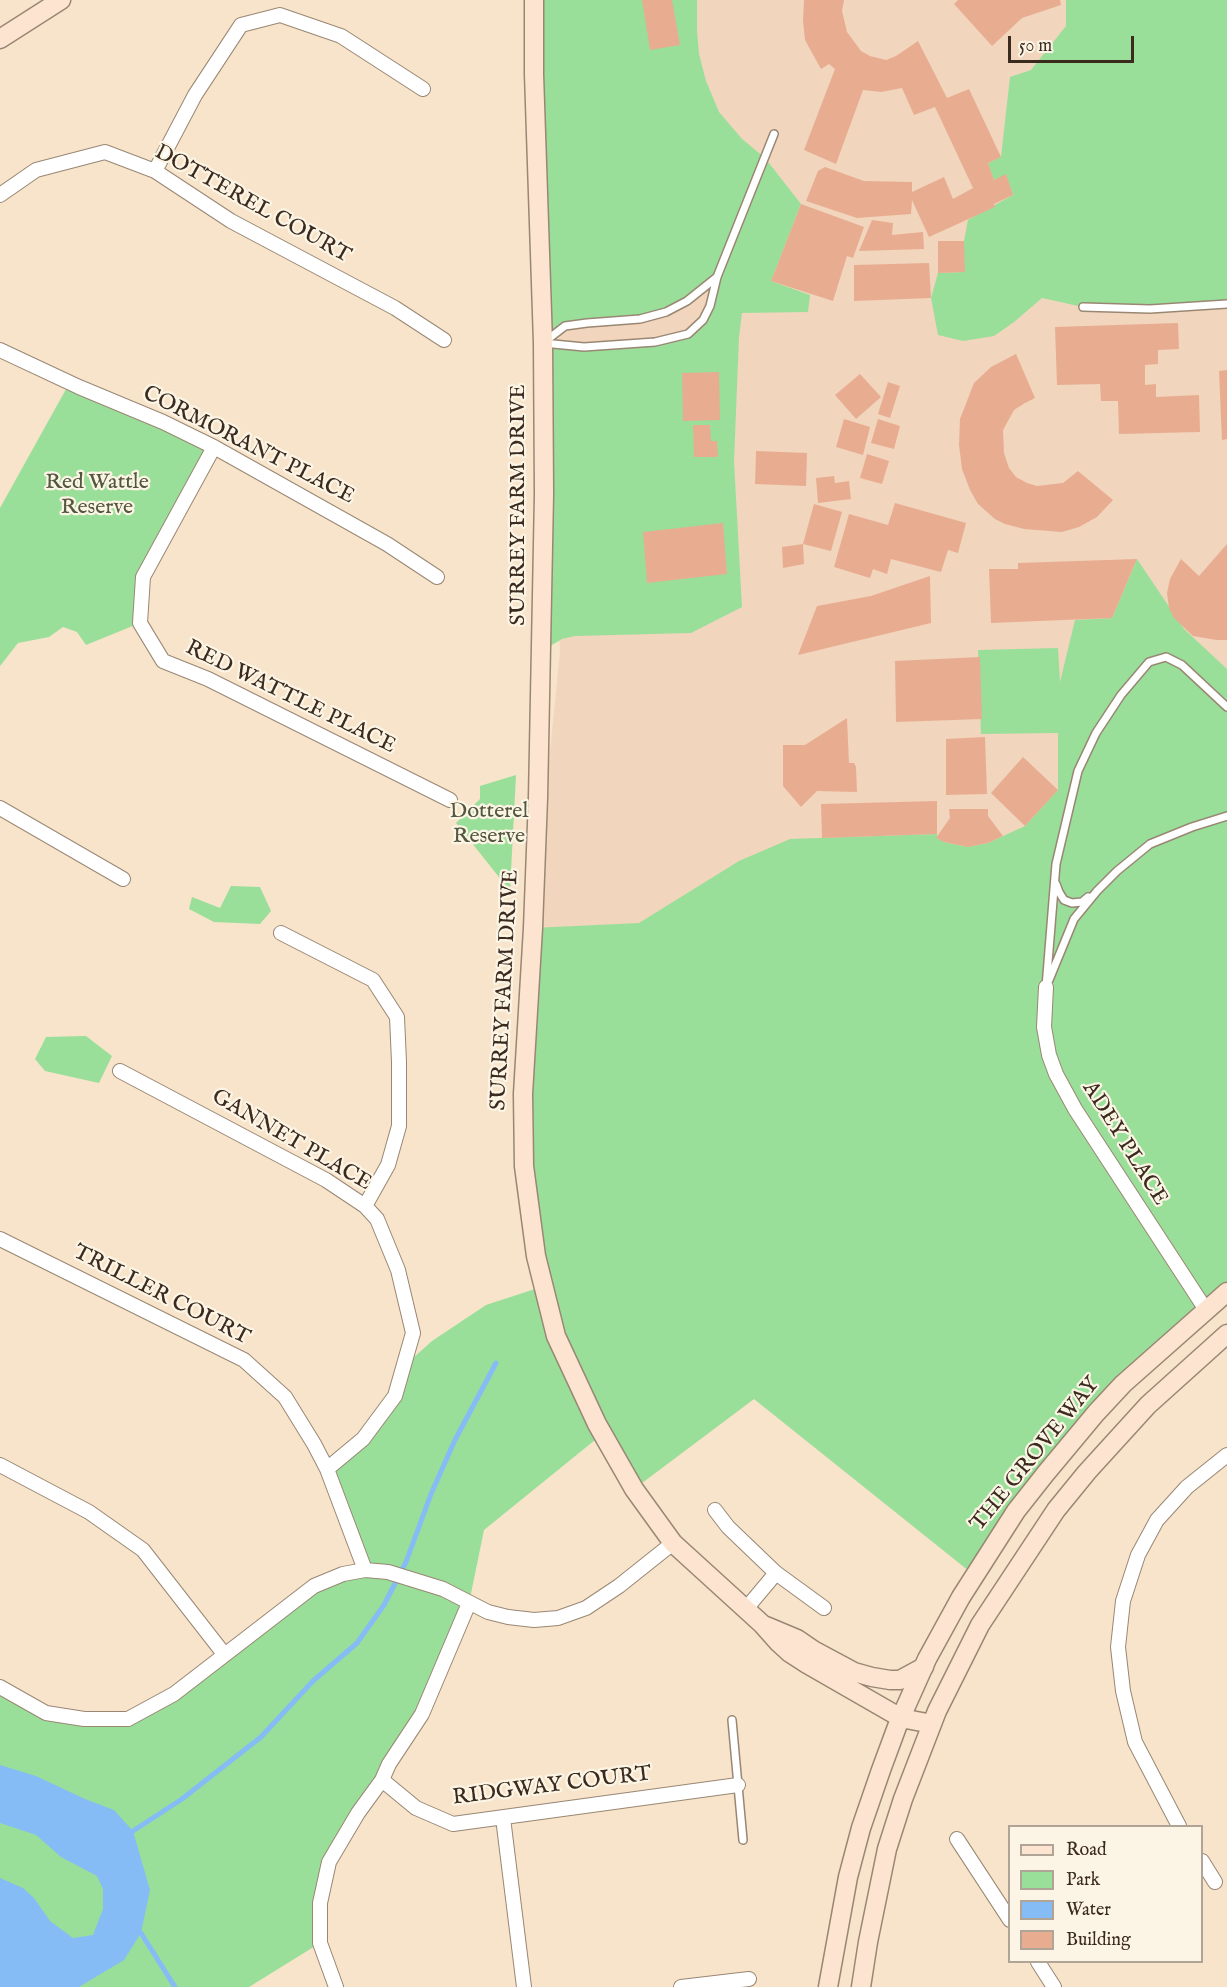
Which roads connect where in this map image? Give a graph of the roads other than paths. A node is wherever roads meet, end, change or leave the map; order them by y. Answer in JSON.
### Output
{"nodes":[{"id":1,"x":61,"y":0,"type":"edge"},
{"id":2,"x":535,"y":2,"type":"edge"},
{"id":3,"x":1,"y":36,"type":"edge"},
{"id":4,"x":423,"y":89,"type":"dead end"},
{"id":5,"x":774,"y":134,"type":"dead end"},
{"id":6,"x":155,"y":171,"type":"junction"},
{"id":7,"x":0,"y":195,"type":"edge"},
{"id":8,"x":717,"y":277,"type":"junction"},
{"id":9,"x":1227,"y":304,"type":"edge"},
{"id":10,"x":1083,"y":307,"type":"dead end"},
{"id":11,"x":444,"y":340,"type":"dead end"},
{"id":12,"x":543,"y":343,"type":"junction"},
{"id":13,"x":0,"y":350,"type":"edge"},
{"id":14,"x":214,"y":447,"type":"junction"},
{"id":15,"x":437,"y":577,"type":"dead end"},
{"id":16,"x":1227,"y":707,"type":"edge"},
{"id":17,"x":450,"y":800,"type":"dead end"},
{"id":18,"x":0,"y":808,"type":"edge"},
{"id":19,"x":1227,"y":816,"type":"edge"},
{"id":20,"x":123,"y":879,"type":"dead end"},
{"id":21,"x":1055,"y":881,"type":"junction"},
{"id":22,"x":1097,"y":891,"type":"junction"},
{"id":23,"x":281,"y":933,"type":"dead end"},
{"id":24,"x":1046,"y":987,"type":"junction"},
{"id":25,"x":120,"y":1071,"type":"dead end"},
{"id":26,"x":365,"y":1206,"type":"junction"},
{"id":27,"x":0,"y":1239,"type":"edge"},
{"id":28,"x":1227,"y":1292,"type":"edge"},
{"id":29,"x":1206,"y":1310,"type":"junction"},
{"id":30,"x":1226,"y":1334,"type":"edge"},
{"id":31,"x":1227,"y":1455,"type":"edge"},
{"id":32,"x":0,"y":1465,"type":"edge"},
{"id":33,"x":327,"y":1469,"type":"junction"},
{"id":34,"x":716,"y":1510,"type":"dead end"},
{"id":35,"x":673,"y":1543,"type":"junction"},
{"id":36,"x":365,"y":1570,"type":"junction"},
{"id":37,"x":776,"y":1573,"type":"junction"},
{"id":38,"x":469,"y":1603,"type":"junction"},
{"id":39,"x":824,"y":1608,"type":"dead end"},
{"id":40,"x":745,"y":1610,"type":"junction"},
{"id":41,"x":762,"y":1624,"type":"junction"},
{"id":42,"x":224,"y":1654,"type":"junction"},
{"id":43,"x":924,"y":1667,"type":"junction"},
{"id":44,"x":854,"y":1672,"type":"junction"},
{"id":45,"x":0,"y":1687,"type":"edge"},
{"id":46,"x":904,"y":1710,"type":"junction"},
{"id":47,"x":732,"y":1720,"type":"dead end"},
{"id":48,"x":932,"y":1724,"type":"junction"},
{"id":49,"x":382,"y":1780,"type":"junction"},
{"id":50,"x":738,"y":1785,"type":"junction"},
{"id":51,"x":503,"y":1818,"type":"junction"},
{"id":52,"x":1178,"y":1825,"type":"edge"},
{"id":53,"x":957,"y":1839,"type":"dead end"},
{"id":54,"x":743,"y":1840,"type":"dead end"},
{"id":55,"x":1203,"y":1863,"type":"edge"},
{"id":56,"x":1215,"y":1882,"type":"dead end"},
{"id":57,"x":1008,"y":1917,"type":"edge"},
{"id":58,"x":1039,"y":1963,"type":"edge"},
{"id":59,"x":749,"y":1979,"type":"dead end"},
{"id":60,"x":336,"y":1987,"type":"edge"},
{"id":61,"x":524,"y":1987,"type":"edge"},
{"id":62,"x":681,"y":1987,"type":"edge"},
{"id":63,"x":828,"y":1987,"type":"edge"},
{"id":64,"x":861,"y":1987,"type":"edge"},
{"id":65,"x":1054,"y":1987,"type":"edge"}],
"edges":[{"from":1,"to":3,"type":"street"},
{"from":2,"to":12,"type":"street","name":"SURREY FARM DRIVE"},
{"from":4,"to":6,"type":"street"},
{"from":5,"to":8,"type":"lane"},
{"from":6,"to":7,"type":"street","name":"DOTTEREL COURT"},
{"from":6,"to":11,"type":"street","name":"DOTTEREL COURT"},
{"from":8,"to":12,"type":"lane"},
{"from":8,"to":12,"type":"lane"},
{"from":9,"to":10,"type":"lane"},
{"from":12,"to":35,"type":"street","name":"SURREY FARM DRIVE"},
{"from":13,"to":14,"type":"street","name":"CORMORANT PLACE"},
{"from":14,"to":15,"type":"street","name":"CORMORANT PLACE"},
{"from":14,"to":17,"type":"street","name":"RED WATTLE PLACE"},
{"from":16,"to":21,"type":"lane"},
{"from":18,"to":20,"type":"street"},
{"from":19,"to":22,"type":"lane"},
{"from":21,"to":22,"type":"lane"},
{"from":21,"to":24,"type":"lane"},
{"from":22,"to":24,"type":"lane"},
{"from":23,"to":26,"type":"street"},
{"from":24,"to":29,"type":"street","name":"ADEY PLACE"},
{"from":25,"to":26,"type":"street","name":"GANNET PLACE"},
{"from":26,"to":33,"type":"street","name":"GANNET PLACE"},
{"from":27,"to":33,"type":"street","name":"TRILLER COURT"},
{"from":28,"to":29,"type":"street","name":"THE GROVE WAY"},
{"from":29,"to":30,"type":"street"},
{"from":29,"to":43,"type":"street","name":"THE GROVE WAY"},
{"from":30,"to":48,"type":"street"},
{"from":31,"to":52,"type":"street"},
{"from":32,"to":42,"type":"street"},
{"from":33,"to":36,"type":"street","name":"TRILLER COURT"},
{"from":34,"to":37,"type":"street"},
{"from":35,"to":38,"type":"street"},
{"from":35,"to":40,"type":"street","name":"SURREY FARM DRIVE"},
{"from":36,"to":38,"type":"street"},
{"from":36,"to":42,"type":"street"},
{"from":37,"to":39,"type":"street"},
{"from":37,"to":40,"type":"street"},
{"from":38,"to":49,"type":"street"},
{"from":40,"to":41,"type":"street","name":"SURREY FARM DRIVE"},
{"from":41,"to":44,"type":"street"},
{"from":41,"to":46,"type":"street","name":"SURREY FARM DRIVE"},
{"from":42,"to":45,"type":"street"},
{"from":43,"to":44,"type":"street"},
{"from":43,"to":46,"type":"street","name":"THE GROVE WAY"},
{"from":44,"to":46,"type":"street"},
{"from":46,"to":48,"type":"street"},
{"from":46,"to":63,"type":"street","name":"THE GROVE WAY"},
{"from":47,"to":50,"type":"lane"},
{"from":48,"to":64,"type":"street"},
{"from":49,"to":51,"type":"street","name":"RIDGWAY COURT"},
{"from":49,"to":60,"type":"street"},
{"from":50,"to":51,"type":"street","name":"RIDGWAY COURT"},
{"from":50,"to":54,"type":"lane"},
{"from":51,"to":61,"type":"street"},
{"from":53,"to":57,"type":"street"},
{"from":55,"to":56,"type":"street"},
{"from":58,"to":65,"type":"street"},
{"from":59,"to":62,"type":"street"}]}
